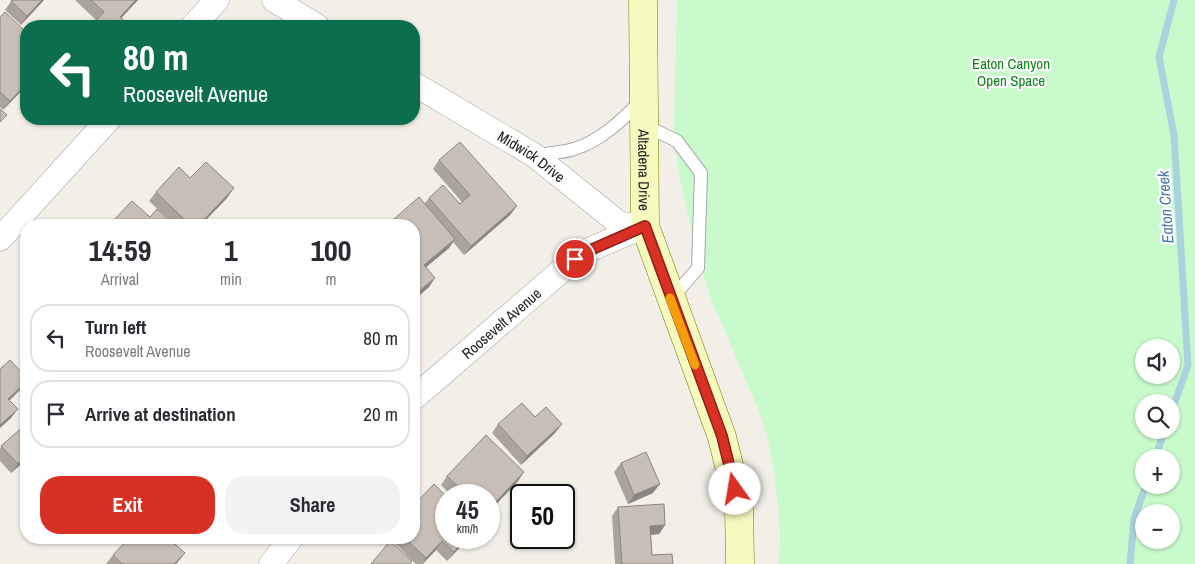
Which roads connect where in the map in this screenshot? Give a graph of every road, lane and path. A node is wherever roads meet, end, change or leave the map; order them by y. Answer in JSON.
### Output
{"nodes":[{"id":1,"x":216,"y":0,"type":"edge"},
{"id":2,"x":274,"y":0,"type":"edge"},
{"id":3,"x":643,"y":0,"type":"edge"},
{"id":4,"x":198,"y":20,"type":"edge"},
{"id":5,"x":308,"y":20,"type":"edge"},
{"id":6,"x":420,"y":88,"type":"edge"},
{"id":7,"x":644,"y":98,"type":"junction"},
{"id":8,"x":104,"y":125,"type":"edge"},
{"id":9,"x":644,"y":125,"type":"junction"},
{"id":10,"x":534,"y":155,"type":"junction"},
{"id":11,"x":645,"y":226,"type":"junction"},
{"id":12,"x":0,"y":239,"type":"edge"},
{"id":13,"x":670,"y":300,"type":"junction"},
{"id":14,"x":420,"y":393,"type":"edge"},
{"id":15,"x":286,"y":544,"type":"edge"},
{"id":16,"x":271,"y":564,"type":"edge"},
{"id":17,"x":740,"y":564,"type":"edge"}],
"edges":[{"from":1,"to":4,"type":"street"},
{"from":2,"to":5,"type":"street"},
{"from":3,"to":7,"type":"main road","name":"Altadena Drive"},
{"from":6,"to":10,"type":"street","name":"Midwick Drive"},
{"from":7,"to":9,"type":"main road","name":"Altadena Drive"},
{"from":7,"to":10,"type":"lane"},
{"from":8,"to":12,"type":"street"},
{"from":9,"to":11,"type":"main road","name":"Altadena Drive"},
{"from":9,"to":13,"type":"lane"},
{"from":10,"to":11,"type":"street","name":"Midwick Drive"},
{"from":11,"to":13,"type":"main road","name":"Altadena Drive"},
{"from":11,"to":14,"type":"street","name":"Roosevelt Avenue"},
{"from":13,"to":17,"type":"main road","name":"Altadena Drive"},
{"from":15,"to":16,"type":"street"}]}
